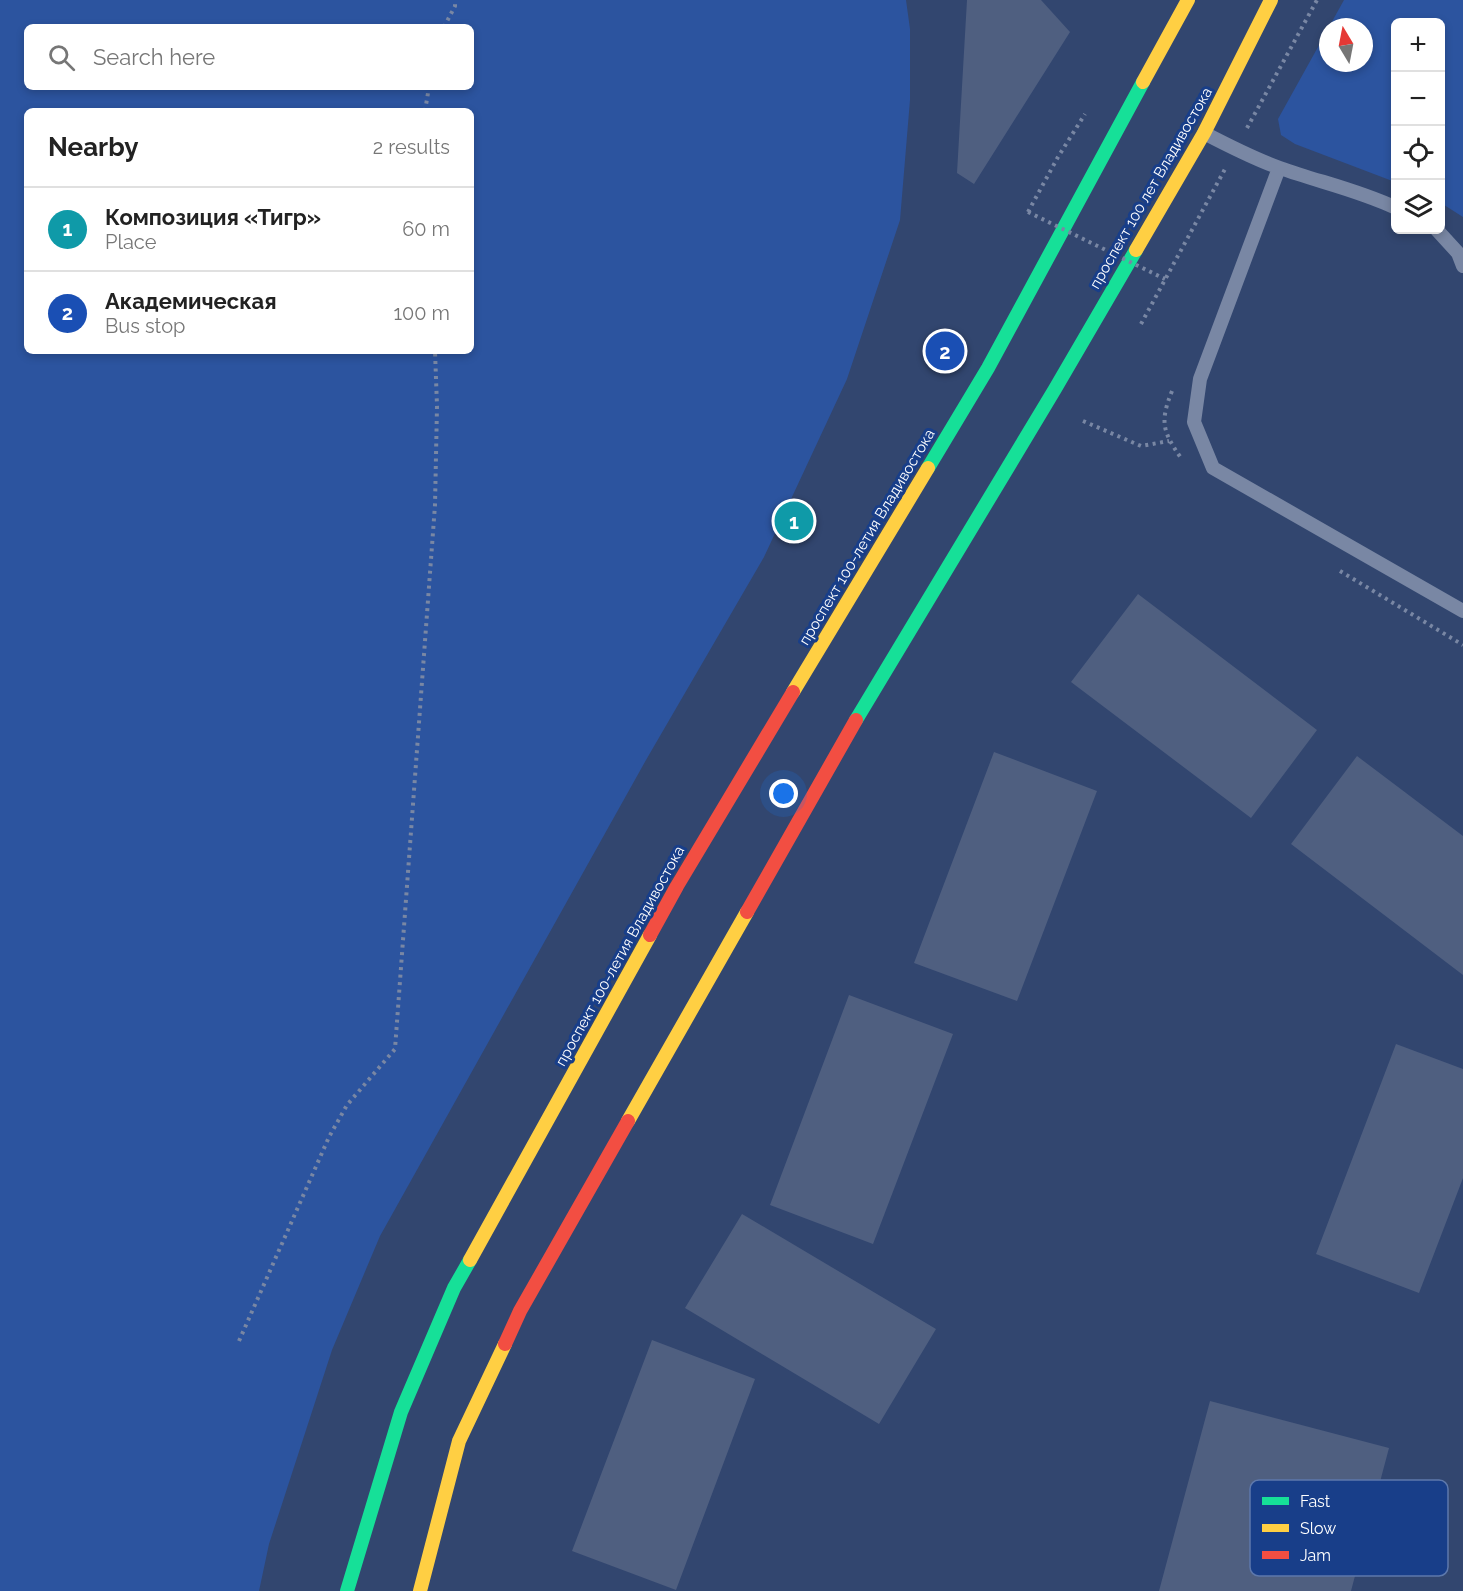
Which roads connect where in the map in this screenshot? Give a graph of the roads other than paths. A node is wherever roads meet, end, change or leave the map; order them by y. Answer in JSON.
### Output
{"nodes":[{"id":1,"x":1188,"y":0,"type":"edge"},
{"id":2,"x":1271,"y":0,"type":"edge"},
{"id":3,"x":1204,"y":133,"type":"junction"},
{"id":4,"x":1279,"y":168,"type":"junction"},
{"id":5,"x":1391,"y":206,"type":"edge"},
{"id":6,"x":1443,"y":234,"type":"edge"},
{"id":7,"x":1463,"y":266,"type":"edge"},
{"id":8,"x":1463,"y":611,"type":"edge"},
{"id":9,"x":347,"y":1591,"type":"edge"},
{"id":10,"x":420,"y":1591,"type":"edge"}],
"edges":[{"from":1,"to":9,"type":"highway","name":"проспект 100-летия Владивостока"},
{"from":2,"to":3,"type":"highway","name":"проспект 100 лет Владивостока"},
{"from":3,"to":4,"type":"lane"},
{"from":3,"to":10,"type":"highway","name":"проспект 100 лет Владивостока"},
{"from":4,"to":5,"type":"lane"},
{"from":4,"to":8,"type":"lane"},
{"from":6,"to":7,"type":"lane"}]}
